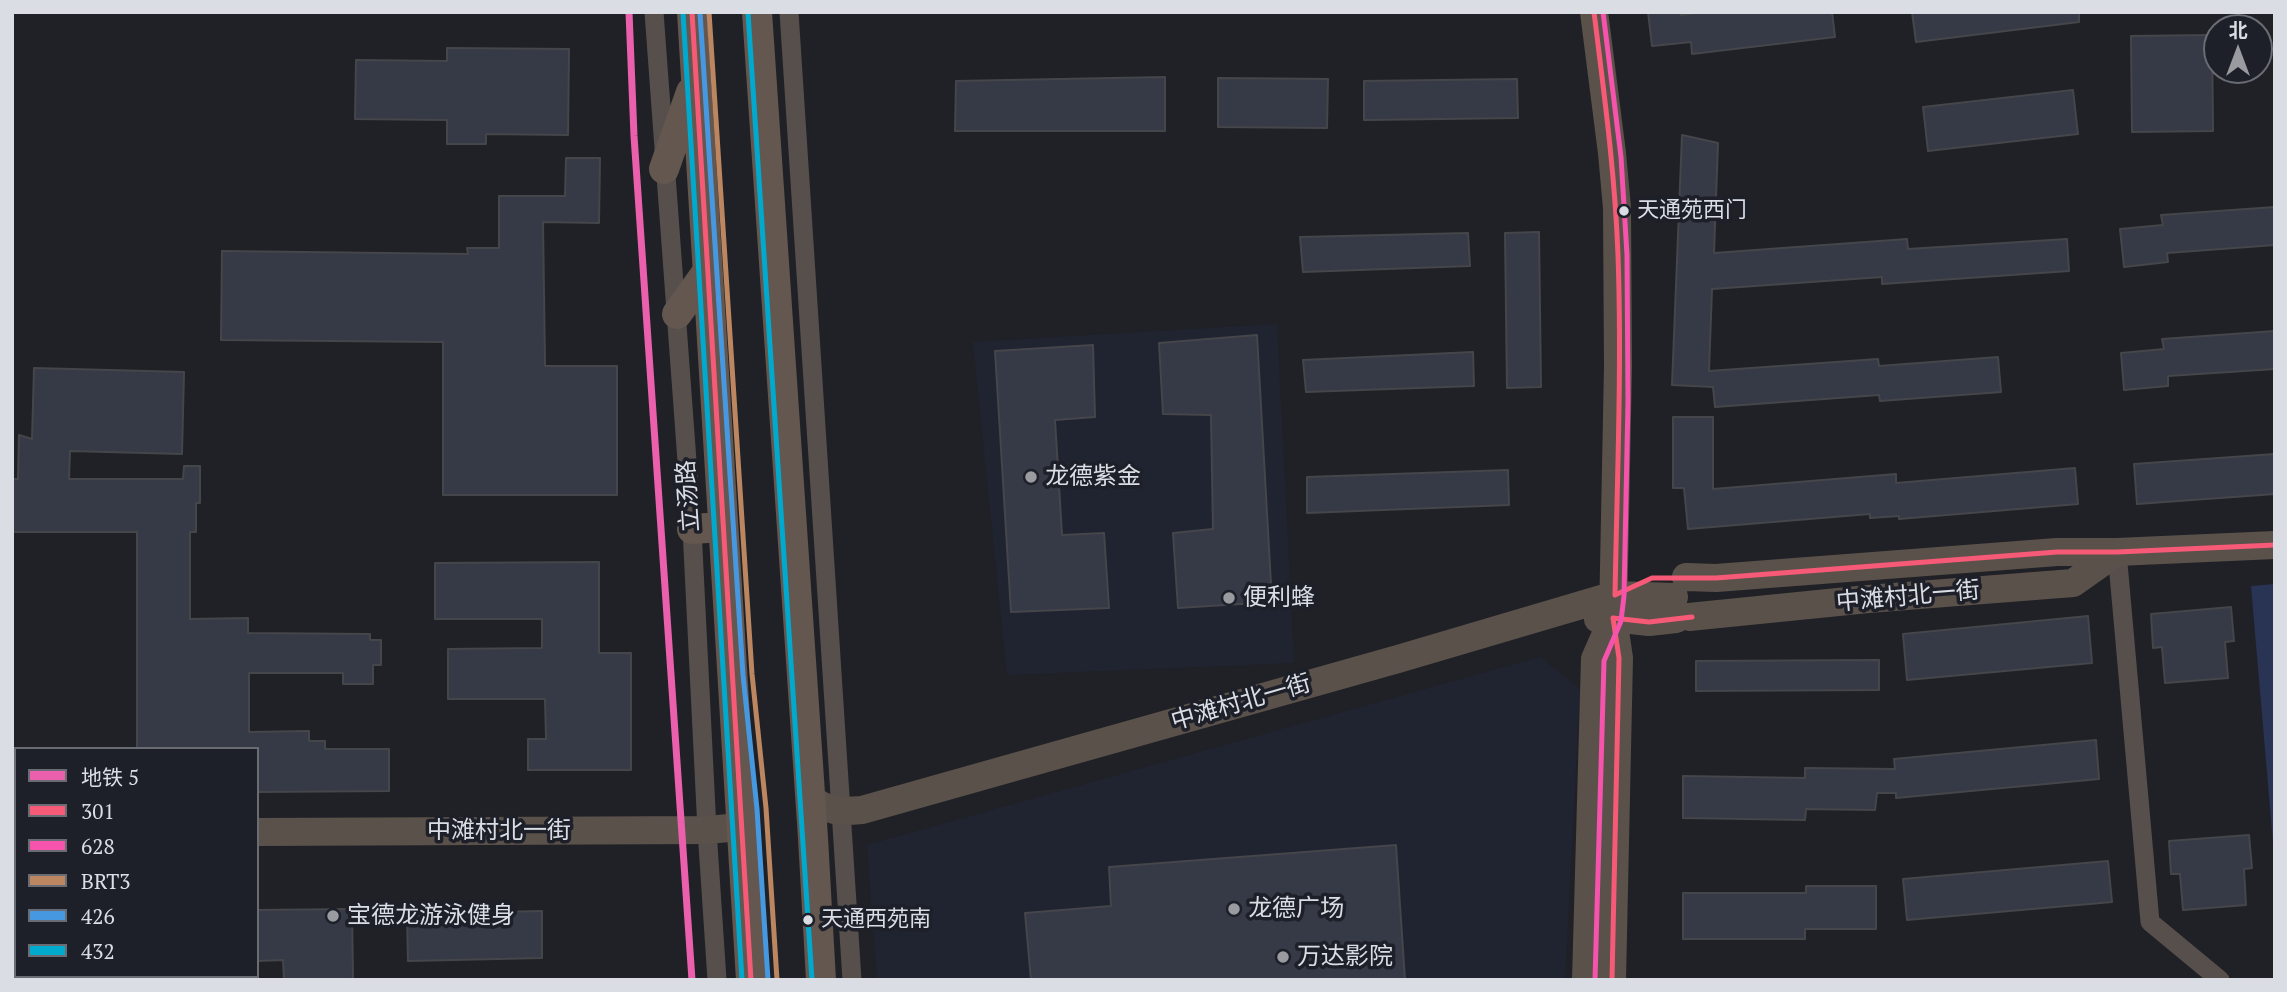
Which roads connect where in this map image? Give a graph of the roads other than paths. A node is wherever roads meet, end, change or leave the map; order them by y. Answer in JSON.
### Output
{"nodes":[{"id":1,"x":654,"y":12,"type":"edge"},
{"id":2,"x":692,"y":12,"type":"edge"},
{"id":3,"x":757,"y":12,"type":"edge"},
{"id":4,"x":789,"y":12,"type":"edge"},
{"id":5,"x":1594,"y":12,"type":"edge"},
{"id":6,"x":696,"y":79,"type":"junction"},
{"id":7,"x":664,"y":169,"type":"junction"},
{"id":8,"x":707,"y":272,"type":"junction"},
{"id":9,"x":677,"y":314,"type":"junction"},
{"id":10,"x":722,"y":527,"type":"junction"},
{"id":11,"x":692,"y":529,"type":"junction"},
{"id":12,"x":2275,"y":545,"type":"edge"},
{"id":13,"x":2117,"y":552,"type":"junction"},
{"id":14,"x":1681,"y":597,"type":"junction"},
{"id":15,"x":1614,"y":606,"type":"junction"},
{"id":16,"x":811,"y":799,"type":"junction"},
{"id":17,"x":842,"y":819,"type":"junction"},
{"id":18,"x":740,"y":827,"type":"junction"},
{"id":19,"x":707,"y":830,"type":"junction"},
{"id":20,"x":259,"y":832,"type":"edge"},
{"id":21,"x":813,"y":838,"type":"junction"},
{"id":22,"x":716,"y":980,"type":"edge"},
{"id":23,"x":751,"y":980,"type":"edge"},
{"id":24,"x":821,"y":980,"type":"edge"},
{"id":25,"x":852,"y":980,"type":"edge"},
{"id":26,"x":1586,"y":980,"type":"edge"},
{"id":27,"x":1612,"y":980,"type":"edge"},
{"id":28,"x":2220,"y":980,"type":"edge"}],
"edges":[{"from":1,"to":7,"type":"street","name":"立汤路"},
{"from":2,"to":6,"type":"main road","name":"立汤路"},
{"from":3,"to":16,"type":"main road"},
{"from":4,"to":17,"type":"street"},
{"from":5,"to":15,"type":"street"},
{"from":6,"to":7,"type":"main road"},
{"from":6,"to":8,"type":"main road","name":"立汤路"},
{"from":7,"to":9,"type":"street","name":"立汤路"},
{"from":8,"to":9,"type":"main road"},
{"from":8,"to":10,"type":"main road","name":"立汤路"},
{"from":9,"to":11,"type":"street","name":"立汤路"},
{"from":10,"to":11,"type":"main road"},
{"from":10,"to":18,"type":"main road","name":"立汤路"},
{"from":11,"to":19,"type":"street","name":"立汤路"},
{"from":12,"to":13,"type":"street","name":"中滩村北一街"},
{"from":13,"to":14,"type":"street","name":"中滩村北一街"},
{"from":13,"to":14,"type":"street","name":"中滩村北一街"},
{"from":13,"to":28,"type":"street"},
{"from":14,"to":15,"type":"street","name":"中滩村北一街"},
{"from":14,"to":15,"type":"street"},
{"from":15,"to":17,"type":"street","name":"中滩村北一街"},
{"from":15,"to":26,"type":"street"},
{"from":15,"to":27,"type":"street"},
{"from":16,"to":17,"type":"street"},
{"from":16,"to":21,"type":"main road"},
{"from":17,"to":21,"type":"street","name":"中滩村北一街"},
{"from":17,"to":25,"type":"street"},
{"from":18,"to":19,"type":"street","name":"中滩村北一街"},
{"from":18,"to":23,"type":"main road","name":"立汤路"},
{"from":19,"to":20,"type":"street","name":"中滩村北一街"},
{"from":19,"to":22,"type":"street","name":"立汤路"},
{"from":21,"to":24,"type":"main road"}]}
